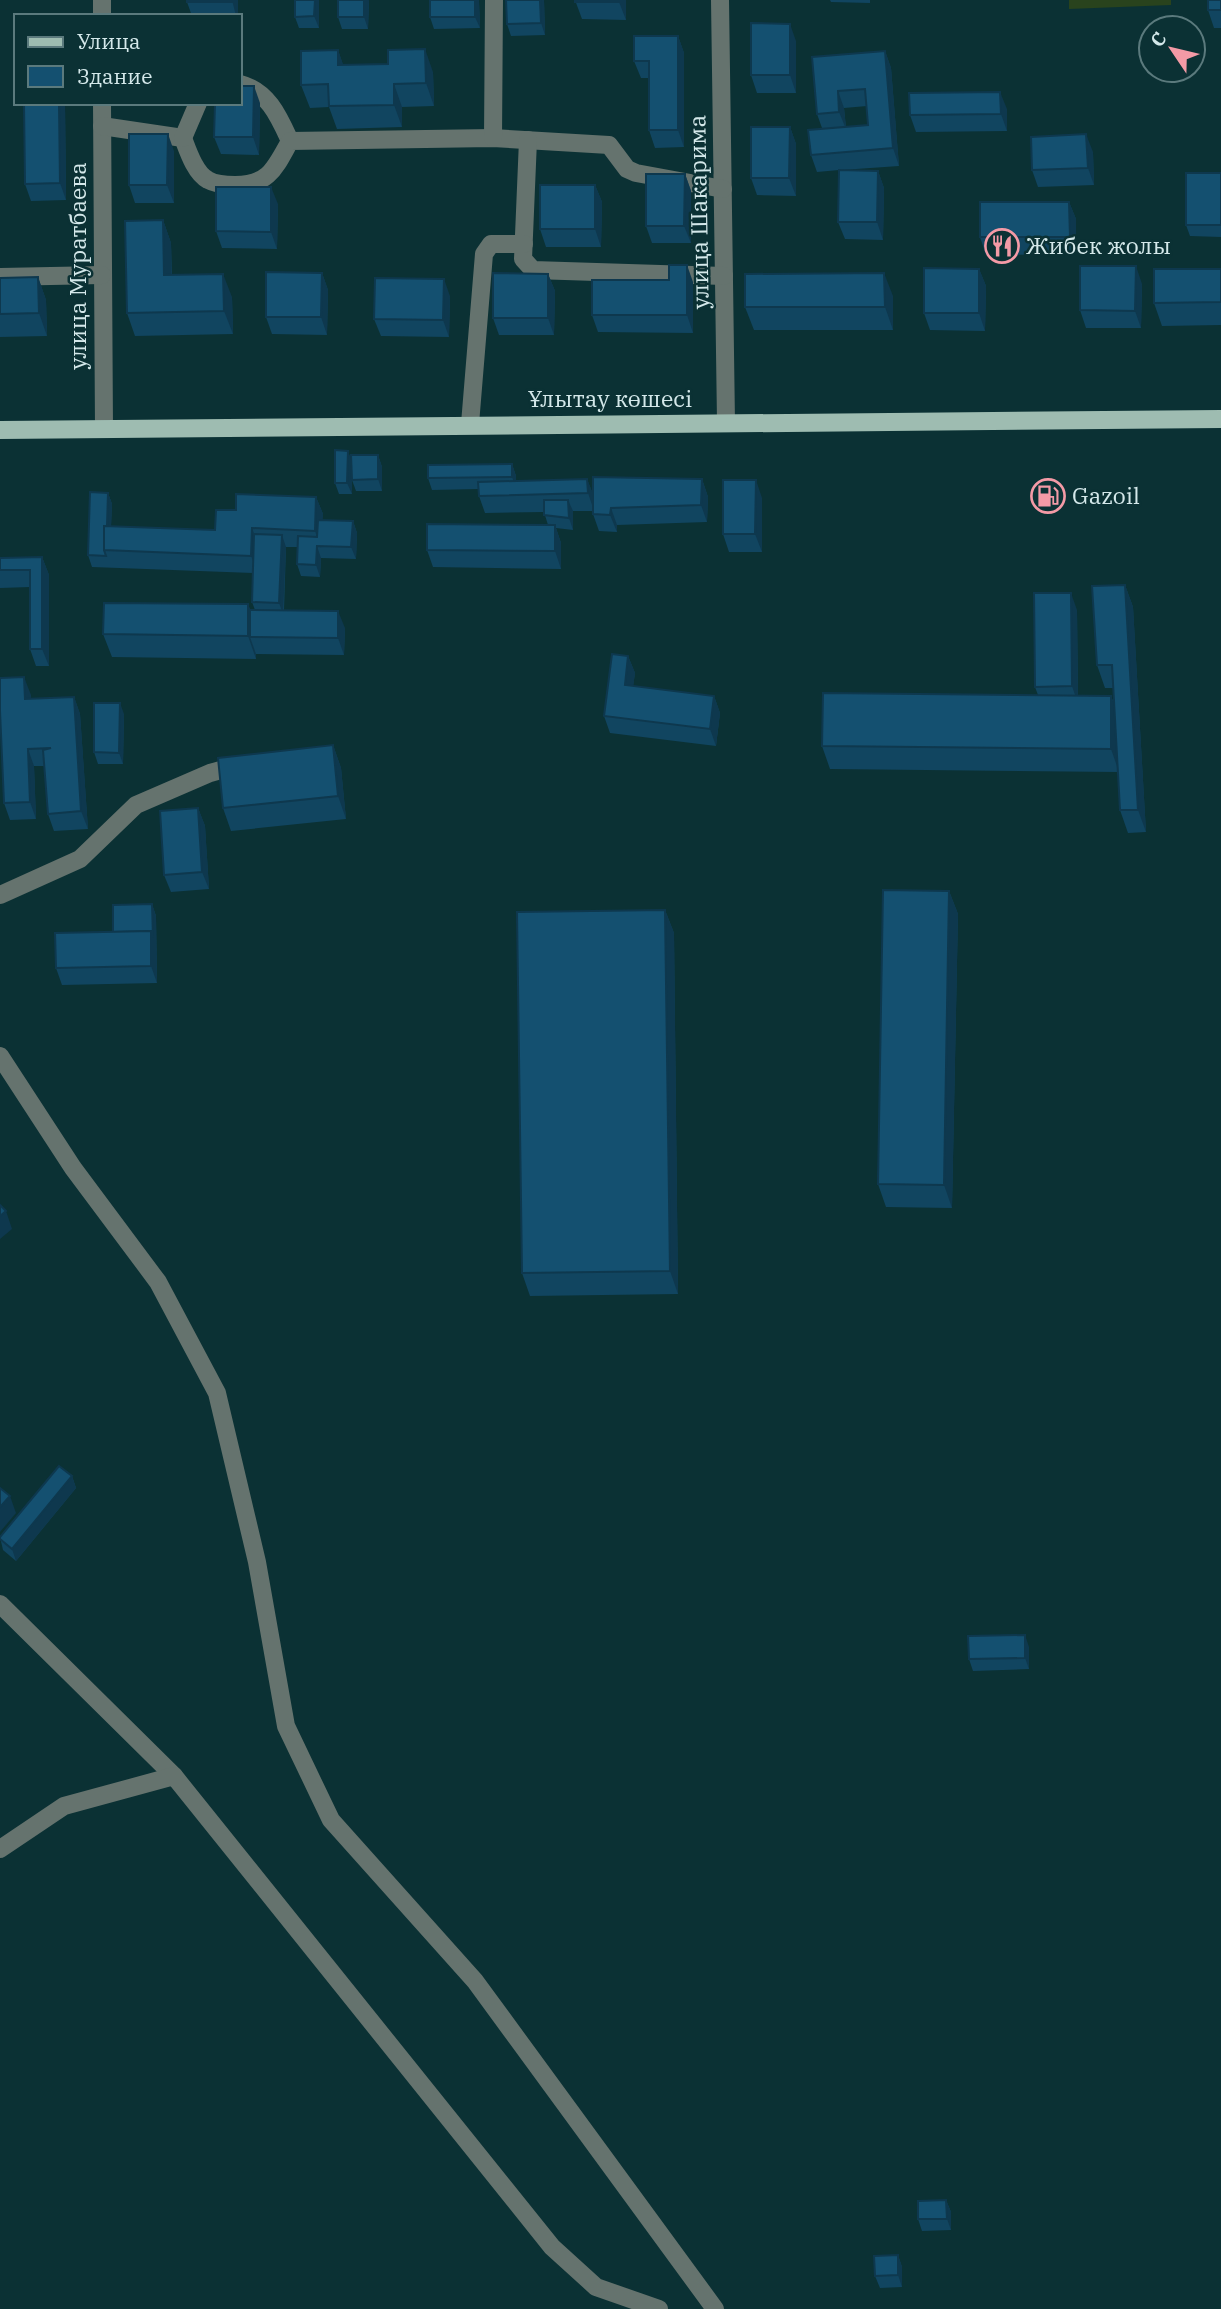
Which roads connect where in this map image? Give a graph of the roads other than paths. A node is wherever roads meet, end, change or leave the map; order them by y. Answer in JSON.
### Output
{"nodes":[{"id":1,"x":494,"y":0,"type":"edge"},
{"id":2,"x":720,"y":0,"type":"edge"},
{"id":3,"x":242,"y":84,"type":"edge"},
{"id":4,"x":103,"y":105,"type":"edge"},
{"id":5,"x":197,"y":105,"type":"edge"},
{"id":6,"x":102,"y":126,"type":"junction"},
{"id":7,"x":183,"y":138,"type":"junction"},
{"id":8,"x":493,"y":138,"type":"junction"},
{"id":9,"x":528,"y":140,"type":"junction"},
{"id":10,"x":290,"y":141,"type":"junction"},
{"id":11,"x":723,"y":189,"type":"junction"},
{"id":12,"x":524,"y":244,"type":"junction"},
{"id":13,"x":102,"y":275,"type":"junction"},
{"id":14,"x":724,"y":276,"type":"junction"},
{"id":15,"x":0,"y":277,"type":"edge"},
{"id":16,"x":1221,"y":419,"type":"edge"},
{"id":17,"x":726,"y":422,"type":"junction"},
{"id":18,"x":470,"y":424,"type":"junction"},
{"id":19,"x":104,"y":428,"type":"junction"},
{"id":20,"x":0,"y":430,"type":"edge"},
{"id":21,"x":256,"y":761,"type":"edge"},
{"id":22,"x":0,"y":895,"type":"edge"},
{"id":23,"x":0,"y":1056,"type":"edge"},
{"id":24,"x":0,"y":1604,"type":"edge"},
{"id":25,"x":174,"y":1776,"type":"junction"},
{"id":26,"x":0,"y":1849,"type":"edge"},
{"id":27,"x":659,"y":2309,"type":"edge"},
{"id":28,"x":715,"y":2309,"type":"edge"}],
"edges":[{"from":1,"to":8,"type":"street"},
{"from":2,"to":11,"type":"street","name":"улица Шакарима"},
{"from":3,"to":10,"type":"street"},
{"from":4,"to":6,"type":"street","name":"улица Муратбаева"},
{"from":5,"to":7,"type":"street"},
{"from":6,"to":7,"type":"street"},
{"from":6,"to":13,"type":"street","name":"улица Муратбаева"},
{"from":7,"to":10,"type":"street"},
{"from":8,"to":9,"type":"street"},
{"from":8,"to":10,"type":"street"},
{"from":9,"to":11,"type":"street"},
{"from":9,"to":12,"type":"street"},
{"from":11,"to":14,"type":"street","name":"улица Шакарима"},
{"from":12,"to":14,"type":"street"},
{"from":12,"to":18,"type":"street"},
{"from":13,"to":15,"type":"street"},
{"from":13,"to":19,"type":"street","name":"улица Муратбаева"},
{"from":14,"to":17,"type":"street","name":"улица Шакарима"},
{"from":16,"to":17,"type":"main road","name":"Ұлытау көшесі"},
{"from":17,"to":18,"type":"main road","name":"Ұлытау көшесі"},
{"from":18,"to":19,"type":"main road","name":"Ұлытау көшесі"},
{"from":19,"to":20,"type":"main road","name":"Ұлытау көшесі"},
{"from":21,"to":22,"type":"street"},
{"from":23,"to":28,"type":"street"},
{"from":24,"to":25,"type":"street"},
{"from":25,"to":26,"type":"street"},
{"from":25,"to":27,"type":"street"}]}
